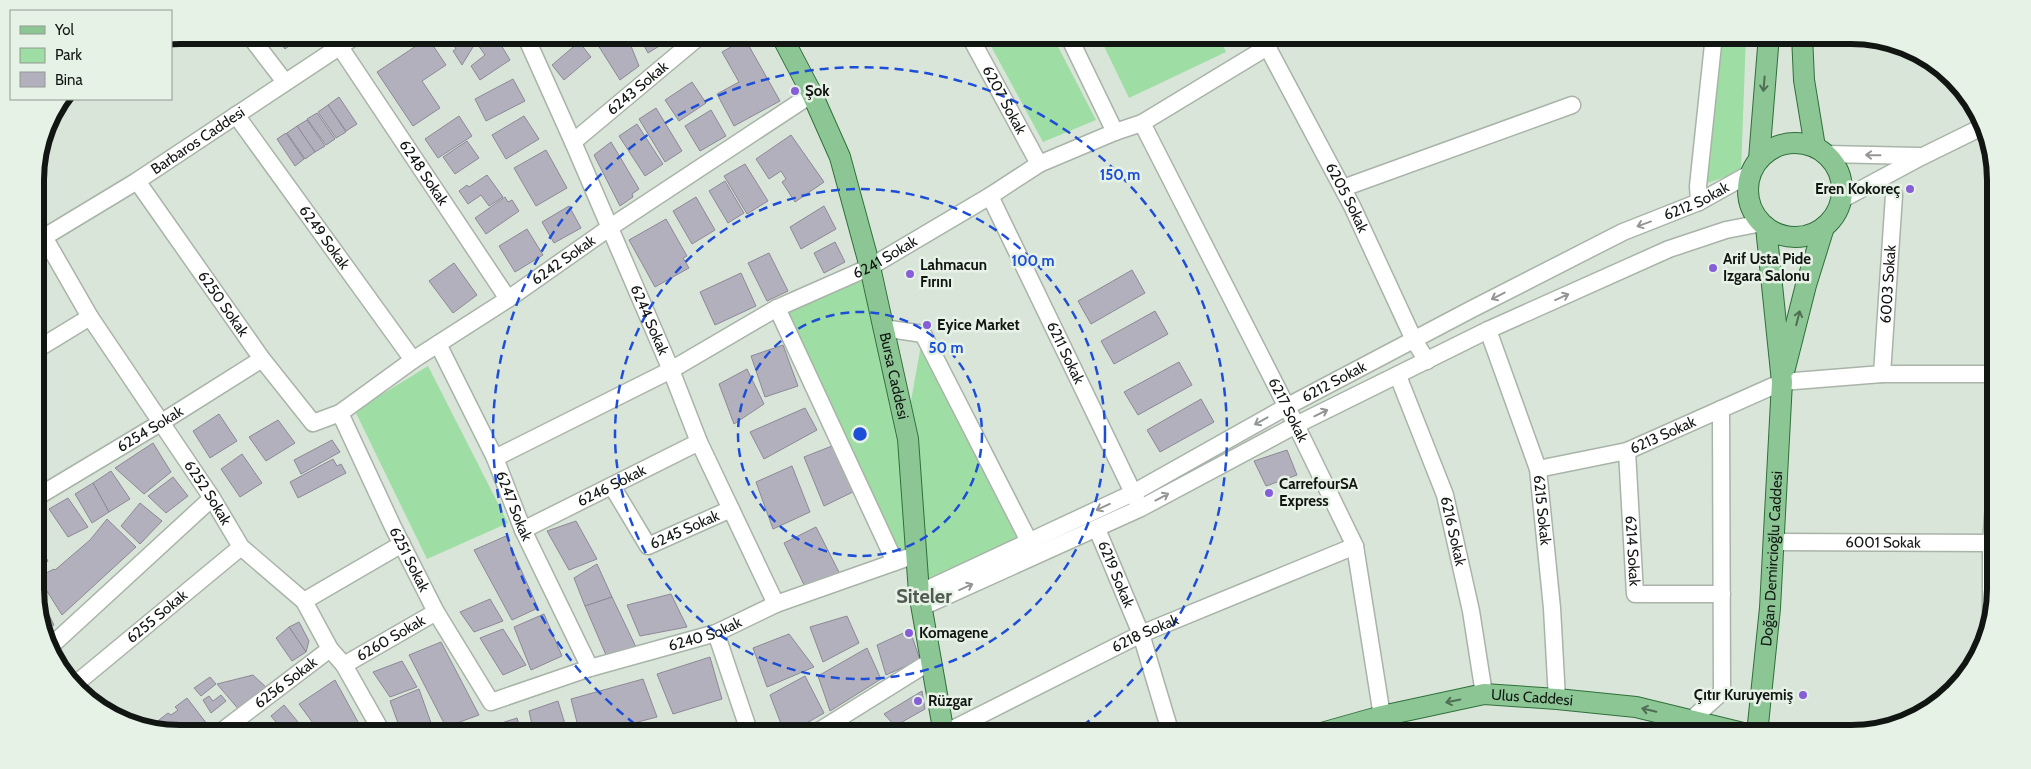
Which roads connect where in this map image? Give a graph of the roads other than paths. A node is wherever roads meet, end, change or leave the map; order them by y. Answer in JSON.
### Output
{"nodes":[{"id":1,"x":256,"y":44,"type":"edge"},
{"id":2,"x":344,"y":44,"type":"edge"},
{"id":3,"x":528,"y":44,"type":"edge"},
{"id":4,"x":690,"y":44,"type":"edge"},
{"id":5,"x":786,"y":44,"type":"edge"},
{"id":6,"x":974,"y":44,"type":"edge"},
{"id":7,"x":1072,"y":44,"type":"edge"},
{"id":8,"x":1259,"y":44,"type":"edge"},
{"id":9,"x":1267,"y":44,"type":"edge"},
{"id":10,"x":1713,"y":44,"type":"edge"},
{"id":11,"x":1768,"y":44,"type":"edge"},
{"id":12,"x":1802,"y":44,"type":"edge"},
{"id":13,"x":340,"y":47,"type":"junction"},
{"id":14,"x":285,"y":82,"type":"junction"},
{"id":15,"x":812,"y":94,"type":"junction"},
{"id":16,"x":1572,"y":105,"type":"dead end"},
{"id":17,"x":236,"y":115,"type":"junction"},
{"id":18,"x":1142,"y":123,"type":"junction"},
{"id":19,"x":1977,"y":129,"type":"edge"},
{"id":20,"x":1115,"y":132,"type":"junction"},
{"id":21,"x":574,"y":142,"type":"junction"},
{"id":22,"x":1820,"y":151,"type":"junction"},
{"id":23,"x":1921,"y":156,"type":"junction"},
{"id":24,"x":1039,"y":164,"type":"junction"},
{"id":25,"x":1755,"y":166,"type":"junction"},
{"id":26,"x":137,"y":182,"type":"junction"},
{"id":27,"x":1343,"y":188,"type":"junction"},
{"id":28,"x":1894,"y":194,"type":"dead end"},
{"id":29,"x":990,"y":196,"type":"junction"},
{"id":30,"x":1841,"y":200,"type":"junction"},
{"id":31,"x":1699,"y":202,"type":"junction"},
{"id":32,"x":1764,"y":225,"type":"junction"},
{"id":33,"x":1824,"y":227,"type":"junction"},
{"id":34,"x":609,"y":228,"type":"junction"},
{"id":35,"x":44,"y":238,"type":"edge"},
{"id":36,"x":44,"y":246,"type":"edge"},
{"id":37,"x":870,"y":267,"type":"junction"},
{"id":38,"x":508,"y":299,"type":"junction"},
{"id":39,"x":777,"y":308,"type":"junction"},
{"id":40,"x":90,"y":317,"type":"junction"},
{"id":41,"x":883,"y":328,"type":"junction"},
{"id":42,"x":1488,"y":330,"type":"junction"},
{"id":43,"x":1414,"y":340,"type":"junction"},
{"id":44,"x":438,"y":344,"type":"junction"},
{"id":45,"x":44,"y":345,"type":"edge"},
{"id":46,"x":262,"y":359,"type":"junction"},
{"id":47,"x":413,"y":360,"type":"junction"},
{"id":48,"x":1427,"y":361,"type":"junction"},
{"id":49,"x":671,"y":370,"type":"junction"},
{"id":50,"x":1882,"y":374,"type":"junction"},
{"id":51,"x":1987,"y":374,"type":"edge"},
{"id":52,"x":1398,"y":376,"type":"junction"},
{"id":53,"x":1782,"y":382,"type":"junction"},
{"id":54,"x":1286,"y":407,"type":"junction"},
{"id":55,"x":1721,"y":409,"type":"junction"},
{"id":56,"x":340,"y":413,"type":"junction"},
{"id":57,"x":162,"y":422,"type":"junction"},
{"id":58,"x":313,"y":424,"type":"joint"},
{"id":59,"x":1296,"y":425,"type":"junction"},
{"id":60,"x":699,"y":442,"type":"junction"},
{"id":61,"x":1627,"y":451,"type":"junction"},
{"id":62,"x":495,"y":458,"type":"junction"},
{"id":63,"x":1538,"y":468,"type":"junction"},
{"id":64,"x":612,"y":486,"type":"junction"},
{"id":65,"x":44,"y":493,"type":"edge"},
{"id":66,"x":1132,"y":493,"type":"junction"},
{"id":67,"x":212,"y":498,"type":"junction"},
{"id":68,"x":1141,"y":508,"type":"junction"},
{"id":69,"x":731,"y":509,"type":"junction"},
{"id":70,"x":1097,"y":529,"type":"junction"},
{"id":71,"x":523,"y":530,"type":"junction"},
{"id":72,"x":1774,"y":542,"type":"junction"},
{"id":73,"x":1987,"y":543,"type":"edge"},
{"id":74,"x":402,"y":544,"type":"junction"},
{"id":75,"x":241,"y":546,"type":"junction"},
{"id":76,"x":1354,"y":546,"type":"junction"},
{"id":77,"x":1033,"y":548,"type":"junction"},
{"id":78,"x":915,"y":555,"type":"junction"},
{"id":79,"x":895,"y":562,"type":"junction"},
{"id":80,"x":1722,"y":594,"type":"junction"},
{"id":81,"x":920,"y":600,"type":"junction"},
{"id":82,"x":304,"y":601,"type":"junction"},
{"id":83,"x":776,"y":604,"type":"junction"},
{"id":84,"x":436,"y":612,"type":"junction"},
{"id":85,"x":716,"y":633,"type":"junction"},
{"id":86,"x":1141,"y":634,"type":"junction"},
{"id":87,"x":55,"y":642,"type":"edge"},
{"id":88,"x":330,"y":650,"type":"junction"},
{"id":89,"x":930,"y":661,"type":"junction"},
{"id":90,"x":344,"y":665,"type":"junction"},
{"id":91,"x":590,"y":668,"type":"junction"},
{"id":92,"x":80,"y":681,"type":"edge"},
{"id":93,"x":1484,"y":694,"type":"junction"},
{"id":94,"x":1557,"y":699,"type":"junction"},
{"id":95,"x":491,"y":702,"type":"joint"},
{"id":96,"x":1382,"y":716,"type":"junction"},
{"id":97,"x":1691,"y":720,"type":"junction"},
{"id":98,"x":230,"y":725,"type":"edge"},
{"id":99,"x":375,"y":725,"type":"edge"},
{"id":100,"x":747,"y":725,"type":"edge"},
{"id":101,"x":828,"y":725,"type":"edge"},
{"id":102,"x":942,"y":725,"type":"edge"},
{"id":103,"x":962,"y":725,"type":"edge"},
{"id":104,"x":1168,"y":725,"type":"edge"},
{"id":105,"x":1350,"y":725,"type":"edge"},
{"id":106,"x":1711,"y":725,"type":"edge"},
{"id":107,"x":1758,"y":725,"type":"edge"}],
"edges":[{"from":1,"to":14,"type":"street"},
{"from":2,"to":13,"type":"street","name":"Barbaros Caddesi"},
{"from":3,"to":21,"type":"street","name":"6244 Sokak"},
{"from":4,"to":21,"type":"street","name":"6243 Sokak"},
{"from":5,"to":15,"type":"main road","name":"Bursa Caddesi"},
{"from":6,"to":24,"type":"street","name":"6207 Sokak"},
{"from":7,"to":20,"type":"street"},
{"from":8,"to":18,"type":"street","name":"6241 Sokak"},
{"from":9,"to":27,"type":"street","name":"6205 Sokak"},
{"from":10,"to":31,"type":"street"},
{"from":11,"to":25,"type":"main road","one_way":true},
{"from":12,"to":22,"type":"main road"},
{"from":13,"to":14,"type":"street","name":"Barbaros Caddesi"},
{"from":13,"to":38,"type":"street","name":"6248 Sokak"},
{"from":14,"to":17,"type":"street","name":"Barbaros Caddesi"},
{"from":15,"to":34,"type":"street","name":"6242 Sokak"},
{"from":15,"to":37,"type":"main road","name":"Bursa Caddesi"},
{"from":16,"to":27,"type":"street"},
{"from":17,"to":26,"type":"street","name":"Barbaros Caddesi"},
{"from":17,"to":47,"type":"street","name":"6249 Sokak"},
{"from":18,"to":20,"type":"street","name":"6241 Sokak"},
{"from":18,"to":54,"type":"street","name":"6217 Sokak"},
{"from":19,"to":23,"type":"street"},
{"from":20,"to":24,"type":"street","name":"6241 Sokak"},
{"from":21,"to":34,"type":"street","name":"6244 Sokak"},
{"from":23,"to":22,"type":"street","one_way":true},
{"from":22,"to":25,"type":"main road"},
{"from":22,"to":30,"type":"main road"},
{"from":23,"to":30,"type":"street"},
{"from":24,"to":29,"type":"street","name":"6241 Sokak"},
{"from":25,"to":31,"type":"street","name":"6212 Sokak"},
{"from":25,"to":32,"type":"main road"},
{"from":26,"to":35,"type":"street","name":"Barbaros Caddesi"},
{"from":26,"to":46,"type":"street","name":"6250 Sokak"},
{"from":27,"to":43,"type":"street","name":"6205 Sokak"},
{"from":28,"to":50,"type":"street","name":"6003 Sokak"},
{"from":29,"to":37,"type":"street","name":"6241 Sokak"},
{"from":29,"to":66,"type":"street","name":"6211 Sokak"},
{"from":30,"to":33,"type":"main road"},
{"from":31,"to":43,"type":"street","name":"6212 Sokak","one_way":true},
{"from":32,"to":33,"type":"main road"},
{"from":42,"to":32,"type":"street","name":"6212 Sokak","one_way":true},
{"from":32,"to":53,"type":"main road"},
{"from":53,"to":33,"type":"main road","one_way":true},
{"from":34,"to":38,"type":"street","name":"6242 Sokak"},
{"from":34,"to":49,"type":"street","name":"6244 Sokak"},
{"from":36,"to":40,"type":"street","name":"6252 Sokak"},
{"from":37,"to":39,"type":"street","name":"6241 Sokak"},
{"from":37,"to":41,"type":"main road","name":"Bursa Caddesi"},
{"from":38,"to":44,"type":"street","name":"6242 Sokak"},
{"from":39,"to":49,"type":"street","name":"6241 Sokak"},
{"from":39,"to":79,"type":"street"},
{"from":40,"to":45,"type":"street"},
{"from":40,"to":57,"type":"street","name":"6252 Sokak"},
{"from":41,"to":77,"type":"street"},
{"from":41,"to":78,"type":"main road","name":"Bursa Caddesi"},
{"from":42,"to":48,"type":"street","name":"6212 Sokak"},
{"from":42,"to":63,"type":"street","name":"6215 Sokak"},
{"from":43,"to":48,"type":"street","name":"6205 Sokak"},
{"from":43,"to":54,"type":"street","name":"6212 Sokak"},
{"from":44,"to":47,"type":"street","name":"6242 Sokak"},
{"from":44,"to":62,"type":"street","name":"6247 Sokak"},
{"from":46,"to":57,"type":"street","name":"6254 Sokak"},
{"from":46,"to":58,"type":"street","name":"6250 Sokak"},
{"from":47,"to":56,"type":"street","name":"6242 Sokak"},
{"from":48,"to":52,"type":"street","name":"6212 Sokak"},
{"from":49,"to":60,"type":"street","name":"6244 Sokak"},
{"from":49,"to":62,"type":"street","name":"6241 Sokak"},
{"from":50,"to":51,"type":"street","name":"6213 Sokak"},
{"from":50,"to":53,"type":"street","name":"6213 Sokak"},
{"from":59,"to":52,"type":"street","name":"6212 Sokak","one_way":true},
{"from":52,"to":93,"type":"street","name":"6216 Sokak"},
{"from":53,"to":55,"type":"street","name":"6213 Sokak"},
{"from":53,"to":72,"type":"main road","name":"Doğan Demircioğlu Caddesi"},
{"from":54,"to":59,"type":"street","name":"6217 Sokak"},
{"from":54,"to":66,"type":"street","name":"6212 Sokak","one_way":true},
{"from":55,"to":61,"type":"street","name":"6213 Sokak"},
{"from":55,"to":80,"type":"street"},
{"from":56,"to":58,"type":"street","name":"6242 Sokak"},
{"from":56,"to":74,"type":"street","name":"6251 Sokak"},
{"from":57,"to":65,"type":"street","name":"6254 Sokak"},
{"from":57,"to":67,"type":"street","name":"6252 Sokak"},
{"from":68,"to":59,"type":"street","name":"6212 Sokak","one_way":true},
{"from":59,"to":76,"type":"street","name":"6217 Sokak"},
{"from":60,"to":64,"type":"street","name":"6246 Sokak"},
{"from":60,"to":69,"type":"street","name":"6244 Sokak"},
{"from":61,"to":63,"type":"street","name":"6213 Sokak"},
{"from":61,"to":80,"type":"street","name":"6214 Sokak"},
{"from":62,"to":71,"type":"street","name":"6247 Sokak"},
{"from":63,"to":94,"type":"street","name":"6215 Sokak"},
{"from":64,"to":69,"type":"street","name":"6245 Sokak"},
{"from":64,"to":71,"type":"street","name":"6246 Sokak"},
{"from":66,"to":68,"type":"street","name":"6211 Sokak"},
{"from":66,"to":77,"type":"street","name":"6212 Sokak","one_way":true},
{"from":67,"to":75,"type":"street","name":"6252 Sokak"},
{"from":67,"to":87,"type":"street"},
{"from":68,"to":70,"type":"street","name":"6212 Sokak"},
{"from":69,"to":83,"type":"street","name":"6244 Sokak"},
{"from":70,"to":77,"type":"street","name":"6212 Sokak"},
{"from":70,"to":86,"type":"street","name":"6219 Sokak"},
{"from":71,"to":91,"type":"street","name":"6247 Sokak"},
{"from":72,"to":73,"type":"street","name":"6001 Sokak"},
{"from":72,"to":107,"type":"main road","name":"Doğan Demircioğlu Caddesi"},
{"from":74,"to":82,"type":"street"},
{"from":74,"to":84,"type":"street","name":"6251 Sokak"},
{"from":75,"to":82,"type":"street","name":"6252 Sokak"},
{"from":75,"to":92,"type":"street","name":"6255 Sokak"},
{"from":76,"to":86,"type":"street","name":"6218 Sokak"},
{"from":76,"to":96,"type":"street","name":"6217 Sokak"},
{"from":77,"to":81,"type":"street","name":"6212 Sokak"},
{"from":78,"to":79,"type":"street","name":"6240 Sokak"},
{"from":78,"to":81,"type":"main road","name":"Bursa Caddesi"},
{"from":79,"to":83,"type":"street","name":"6240 Sokak"},
{"from":80,"to":97,"type":"street"},
{"from":81,"to":89,"type":"main road","name":"Bursa Caddesi"},
{"from":82,"to":88,"type":"street","name":"6252 Sokak"},
{"from":83,"to":85,"type":"street","name":"6240 Sokak"},
{"from":84,"to":90,"type":"street","name":"6260 Sokak"},
{"from":84,"to":95,"type":"street","name":"6251 Sokak"},
{"from":85,"to":91,"type":"street","name":"6240 Sokak"},
{"from":85,"to":100,"type":"street"},
{"from":86,"to":103,"type":"street","name":"6218 Sokak"},
{"from":86,"to":104,"type":"street","name":"6219 Sokak"},
{"from":88,"to":90,"type":"street","name":"6252 Sokak"},
{"from":88,"to":98,"type":"street","name":"6256 Sokak"},
{"from":89,"to":101,"type":"street"},
{"from":89,"to":102,"type":"main road","name":"Bursa Caddesi"},
{"from":90,"to":99,"type":"street","name":"6252 Sokak"},
{"from":91,"to":95,"type":"street","name":"6240 Sokak"},
{"from":93,"to":94,"type":"main road","name":"Ulus Caddesi"},
{"from":93,"to":96,"type":"main road","name":"Ulus Caddesi","one_way":true},
{"from":97,"to":94,"type":"main road","name":"Ulus Caddesi","one_way":true},
{"from":96,"to":105,"type":"main road","name":"Ulus Caddesi"},
{"from":97,"to":106,"type":"main road","name":"Ulus Caddesi"}]}
